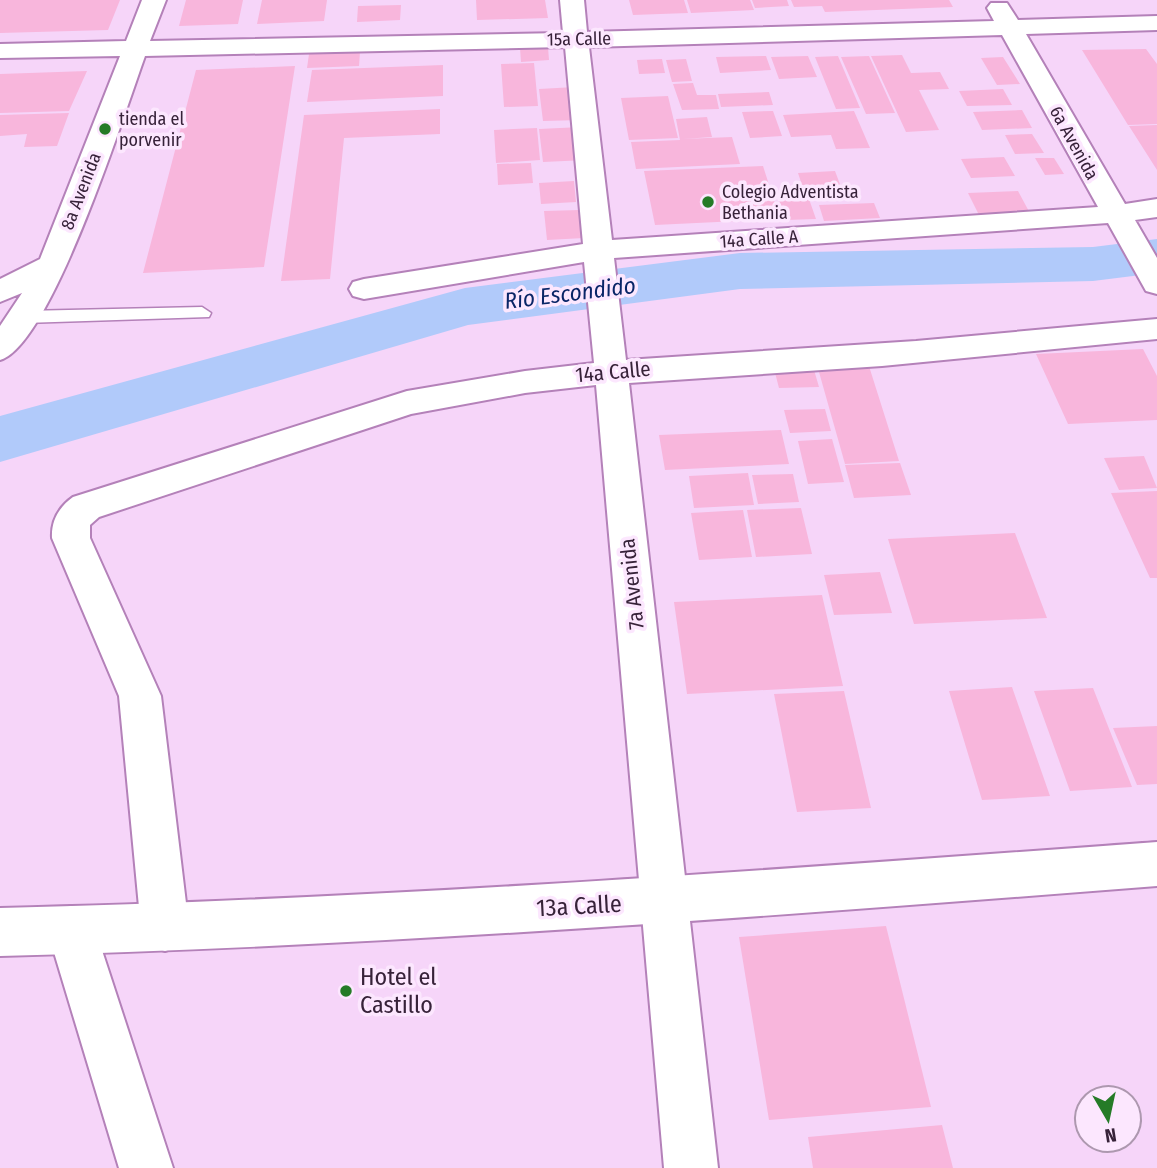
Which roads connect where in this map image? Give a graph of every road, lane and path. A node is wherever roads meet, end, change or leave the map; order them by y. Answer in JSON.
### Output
{"nodes":[{"id":1,"x":154,"y":0,"type":"edge"},
{"id":2,"x":572,"y":0,"type":"edge"},
{"id":3,"x":995,"y":0,"type":"edge"},
{"id":4,"x":1157,"y":23,"type":"edge"},
{"id":5,"x":1009,"y":26,"type":"junction"},
{"id":6,"x":575,"y":40,"type":"junction"},
{"id":7,"x":136,"y":47,"type":"junction"},
{"id":8,"x":0,"y":51,"type":"edge"},
{"id":9,"x":1157,"y":208,"type":"edge"},
{"id":10,"x":1116,"y":216,"type":"junction"},
{"id":11,"x":600,"y":258,"type":"junction"},
{"id":12,"x":53,"y":264,"type":"junction"},
{"id":13,"x":1157,"y":284,"type":"edge"},
{"id":14,"x":364,"y":289,"type":"dead end"},
{"id":15,"x":0,"y":292,"type":"edge"},
{"id":16,"x":202,"y":313,"type":"dead end"},
{"id":17,"x":24,"y":317,"type":"junction"},
{"id":18,"x":1157,"y":329,"type":"edge"},
{"id":19,"x":0,"y":349,"type":"edge"},
{"id":20,"x":611,"y":370,"type":"junction"},
{"id":21,"x":1157,"y":864,"type":"edge"},
{"id":22,"x":666,"y":901,"type":"junction"},
{"id":23,"x":165,"y":928,"type":"junction"},
{"id":24,"x":71,"y":929,"type":"junction"},
{"id":25,"x":0,"y":932,"type":"edge"},
{"id":26,"x":146,"y":1168,"type":"edge"},
{"id":27,"x":691,"y":1168,"type":"edge"}],
"edges":[{"from":1,"to":7,"type":"street","name":"8a Avenida"},
{"from":2,"to":6,"type":"street","name":"7a Avenida"},
{"from":3,"to":5,"type":"street","name":"6a Avenida"},
{"from":4,"to":5,"type":"street","name":"15a Calle"},
{"from":5,"to":6,"type":"street","name":"15a Calle"},
{"from":5,"to":10,"type":"street","name":"6a Avenida"},
{"from":6,"to":7,"type":"street","name":"15a Calle"},
{"from":6,"to":11,"type":"street","name":"7a Avenida"},
{"from":7,"to":8,"type":"street","name":"15a Calle"},
{"from":7,"to":12,"type":"street","name":"8a Avenida"},
{"from":9,"to":10,"type":"street","name":"14a Calle A"},
{"from":10,"to":11,"type":"street","name":"14a Calle A"},
{"from":10,"to":13,"type":"street","name":"6a Avenida"},
{"from":11,"to":14,"type":"street","name":"14a Calle A"},
{"from":11,"to":20,"type":"street","name":"7a Avenida"},
{"from":12,"to":15,"type":"street"},
{"from":12,"to":17,"type":"street","name":"8a Avenida"},
{"from":16,"to":17,"type":"lane"},
{"from":17,"to":19,"type":"street","name":"8a Avenida"},
{"from":18,"to":20,"type":"street","name":"14a Calle"},
{"from":20,"to":22,"type":"street","name":"7a Avenida"},
{"from":20,"to":23,"type":"street","name":"14a Calle"},
{"from":21,"to":22,"type":"street","name":"13a Calle"},
{"from":22,"to":23,"type":"street","name":"13a Calle"},
{"from":22,"to":27,"type":"street","name":"7a Avenida"},
{"from":23,"to":24,"type":"street","name":"13a Calle"},
{"from":24,"to":25,"type":"street","name":"13a Calle"},
{"from":24,"to":26,"type":"street"}]}
